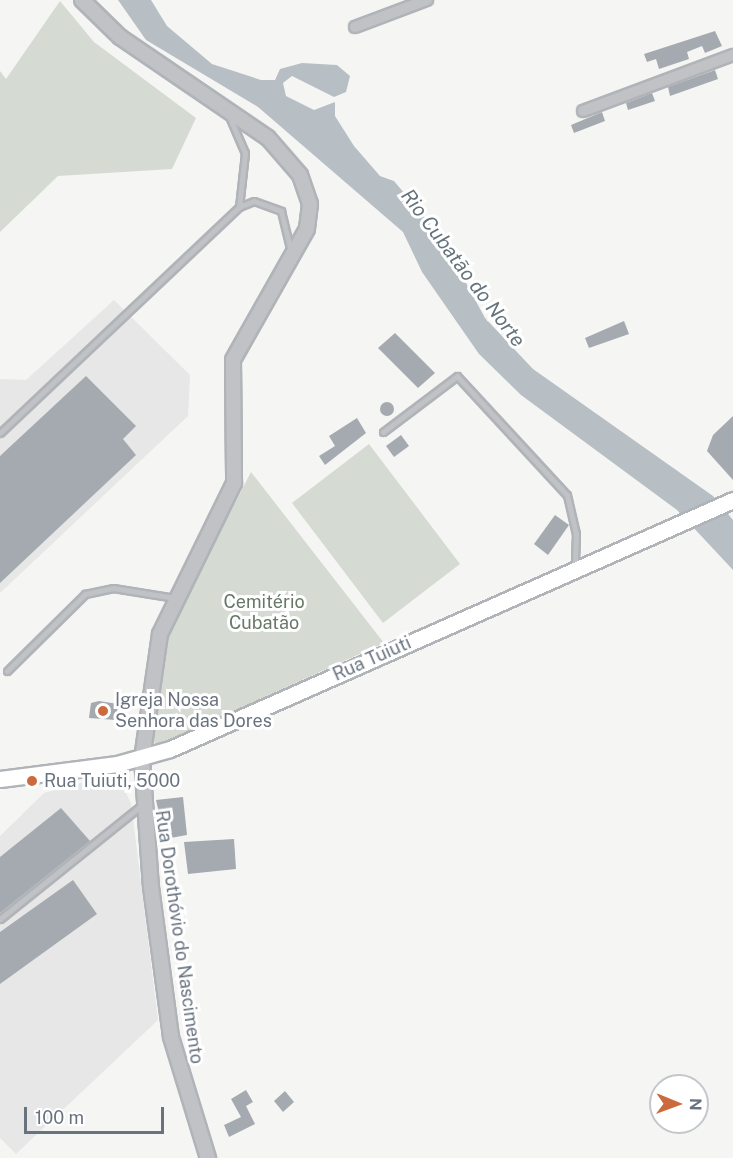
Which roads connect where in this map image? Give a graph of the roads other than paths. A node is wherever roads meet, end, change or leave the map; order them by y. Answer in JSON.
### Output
{"nodes":[{"id":1,"x":82,"y":0,"type":"edge"},
{"id":2,"x":428,"y":0,"type":"edge"},
{"id":3,"x":355,"y":27,"type":"dead end"},
{"id":4,"x":733,"y":55,"type":"edge"},
{"id":5,"x":224,"y":106,"type":"junction"},
{"id":6,"x":583,"y":111,"type":"dead end"},
{"id":7,"x":239,"y":207,"type":"junction"},
{"id":8,"x":292,"y":256,"type":"junction"},
{"id":9,"x":382,"y":432,"type":"dead end"},
{"id":10,"x":0,"y":433,"type":"edge"},
{"id":11,"x":733,"y":500,"type":"edge"},
{"id":12,"x":575,"y":569,"type":"junction"},
{"id":13,"x":175,"y":598,"type":"junction"},
{"id":14,"x":7,"y":671,"type":"dead end"},
{"id":15,"x":142,"y":759,"type":"junction"},
{"id":16,"x":0,"y":779,"type":"edge"},
{"id":17,"x":143,"y":804,"type":"junction"},
{"id":18,"x":0,"y":919,"type":"edge"},
{"id":19,"x":208,"y":1158,"type":"edge"}],
"edges":[{"from":1,"to":5,"type":"street","name":"Rua Dorothóvio do Nascimento"},
{"from":2,"to":3,"type":"street"},
{"from":4,"to":6,"type":"street"},
{"from":5,"to":7,"type":"lane"},
{"from":5,"to":8,"type":"street","name":"Rua Dorothóvio do Nascimento"},
{"from":7,"to":8,"type":"lane"},
{"from":7,"to":10,"type":"lane"},
{"from":8,"to":13,"type":"street","name":"Rua Dorothóvio do Nascimento"},
{"from":9,"to":12,"type":"lane"},
{"from":11,"to":12,"type":"main road","name":"Rua Tuiuti"},
{"from":12,"to":15,"type":"main road","name":"Rua Tuiuti"},
{"from":13,"to":14,"type":"lane"},
{"from":13,"to":15,"type":"street","name":"Rua Dorothóvio do Nascimento"},
{"from":15,"to":16,"type":"main road","name":"Rua Tuiuti"},
{"from":15,"to":17,"type":"street","name":"Rua Dorothóvio do Nascimento"},
{"from":17,"to":18,"type":"lane"},
{"from":17,"to":19,"type":"street","name":"Rua Dorothóvio do Nascimento"}]}
